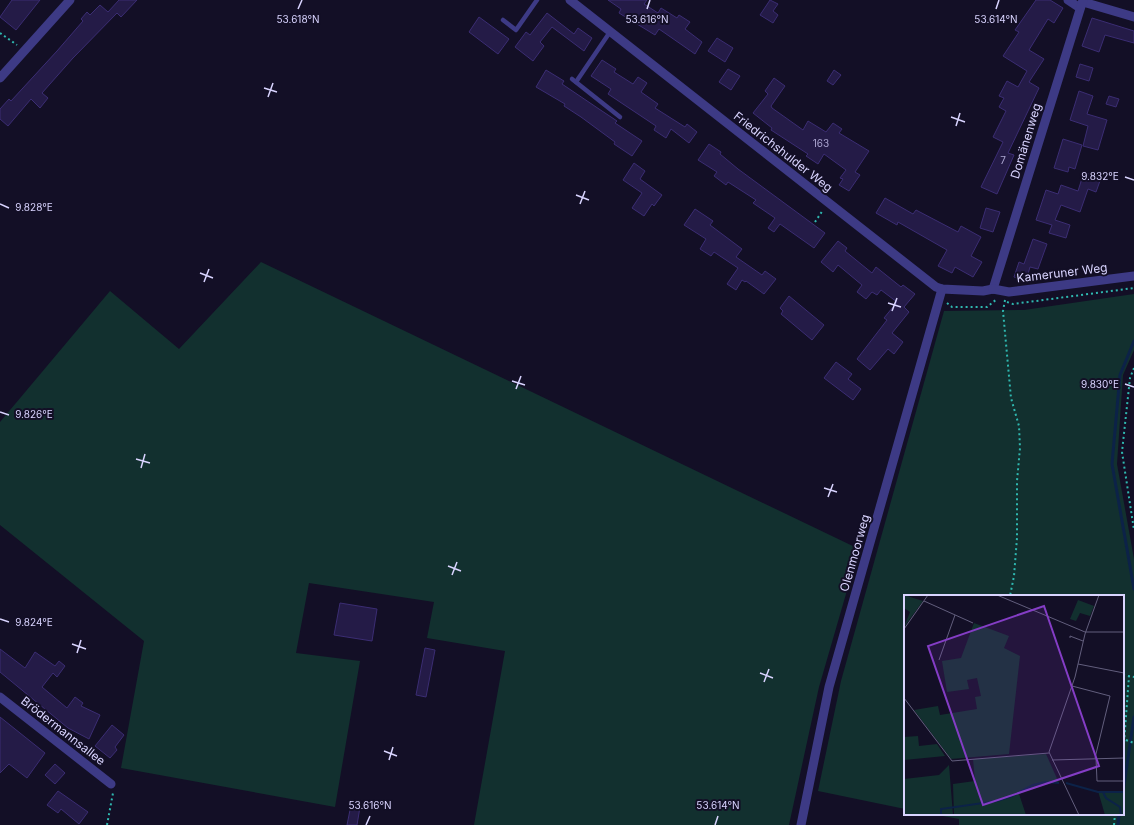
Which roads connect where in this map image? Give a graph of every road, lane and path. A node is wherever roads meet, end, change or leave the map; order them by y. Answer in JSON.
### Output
{"nodes":[{"id":1,"x":70,"y":0,"type":"edge"},
{"id":2,"x":537,"y":0,"type":"edge"},
{"id":3,"x":570,"y":0,"type":"edge"},
{"id":4,"x":1068,"y":0,"type":"edge"},
{"id":5,"x":1082,"y":3,"type":"edge"},
{"id":6,"x":1134,"y":17,"type":"edge"},
{"id":7,"x":503,"y":20,"type":"dead end"},
{"id":8,"x":610,"y":32,"type":"junction"},
{"id":9,"x":0,"y":33,"type":"edge"},
{"id":10,"x":24,"y":51,"type":"junction"},
{"id":11,"x":0,"y":78,"type":"edge"},
{"id":12,"x":620,"y":117,"type":"dead end"},
{"id":13,"x":824,"y":210,"type":"dead end"},
{"id":14,"x":815,"y":222,"type":"dead end"},
{"id":15,"x":1134,"y":276,"type":"edge"},
{"id":16,"x":1134,"y":288,"type":"edge"},
{"id":17,"x":942,"y":289,"type":"junction"},
{"id":18,"x":993,"y":289,"type":"junction"},
{"id":19,"x":1005,"y":296,"type":"junction"},
{"id":20,"x":945,"y":302,"type":"dead end"},
{"id":21,"x":1134,"y":368,"type":"edge"},
{"id":22,"x":1134,"y":530,"type":"edge"},
{"id":23,"x":1010,"y":595,"type":"edge"},
{"id":24,"x":1124,"y":674,"type":"edge"},
{"id":25,"x":1129,"y":676,"type":"junction"},
{"id":26,"x":1134,"y":677,"type":"edge"},
{"id":27,"x":0,"y":697,"type":"edge"},
{"id":28,"x":1125,"y":740,"type":"junction"},
{"id":29,"x":1134,"y":743,"type":"edge"},
{"id":30,"x":1124,"y":748,"type":"edge"},
{"id":31,"x":111,"y":784,"type":"joint"},
{"id":32,"x":1115,"y":815,"type":"edge"},
{"id":33,"x":108,"y":825,"type":"edge"},
{"id":34,"x":801,"y":825,"type":"edge"},
{"id":35,"x":1114,"y":825,"type":"edge"}],
"edges":[{"from":1,"to":10,"type":"street"},
{"from":2,"to":7,"type":"lane"},
{"from":3,"to":8,"type":"street","name":"Friedrichshulder Weg"},
{"from":4,"to":5,"type":"street"},
{"from":5,"to":6,"type":"street"},
{"from":5,"to":18,"type":"street","name":"Domänenweg"},
{"from":8,"to":12,"type":"lane"},
{"from":8,"to":17,"type":"street","name":"Friedrichshulder Weg"},
{"from":9,"to":10,"type":"path"},
{"from":10,"to":11,"type":"street"},
{"from":13,"to":14,"type":"path"},
{"from":15,"to":19,"type":"street","name":"Kameruner Weg"},
{"from":16,"to":19,"type":"path"},
{"from":17,"to":18,"type":"street"},
{"from":17,"to":34,"type":"street","name":"Olenmoorweg"},
{"from":18,"to":19,"type":"street","name":"Kameruner Weg"},
{"from":19,"to":20,"type":"path"},
{"from":19,"to":23,"type":"path"},
{"from":21,"to":22,"type":"path"},
{"from":24,"to":25,"type":"path"},
{"from":25,"to":26,"type":"path"},
{"from":25,"to":28,"type":"path"},
{"from":27,"to":31,"type":"street","name":"Brödermannsallee"},
{"from":28,"to":29,"type":"path"},
{"from":28,"to":30,"type":"path"},
{"from":31,"to":33,"type":"path"},
{"from":32,"to":35,"type":"path"}]}
